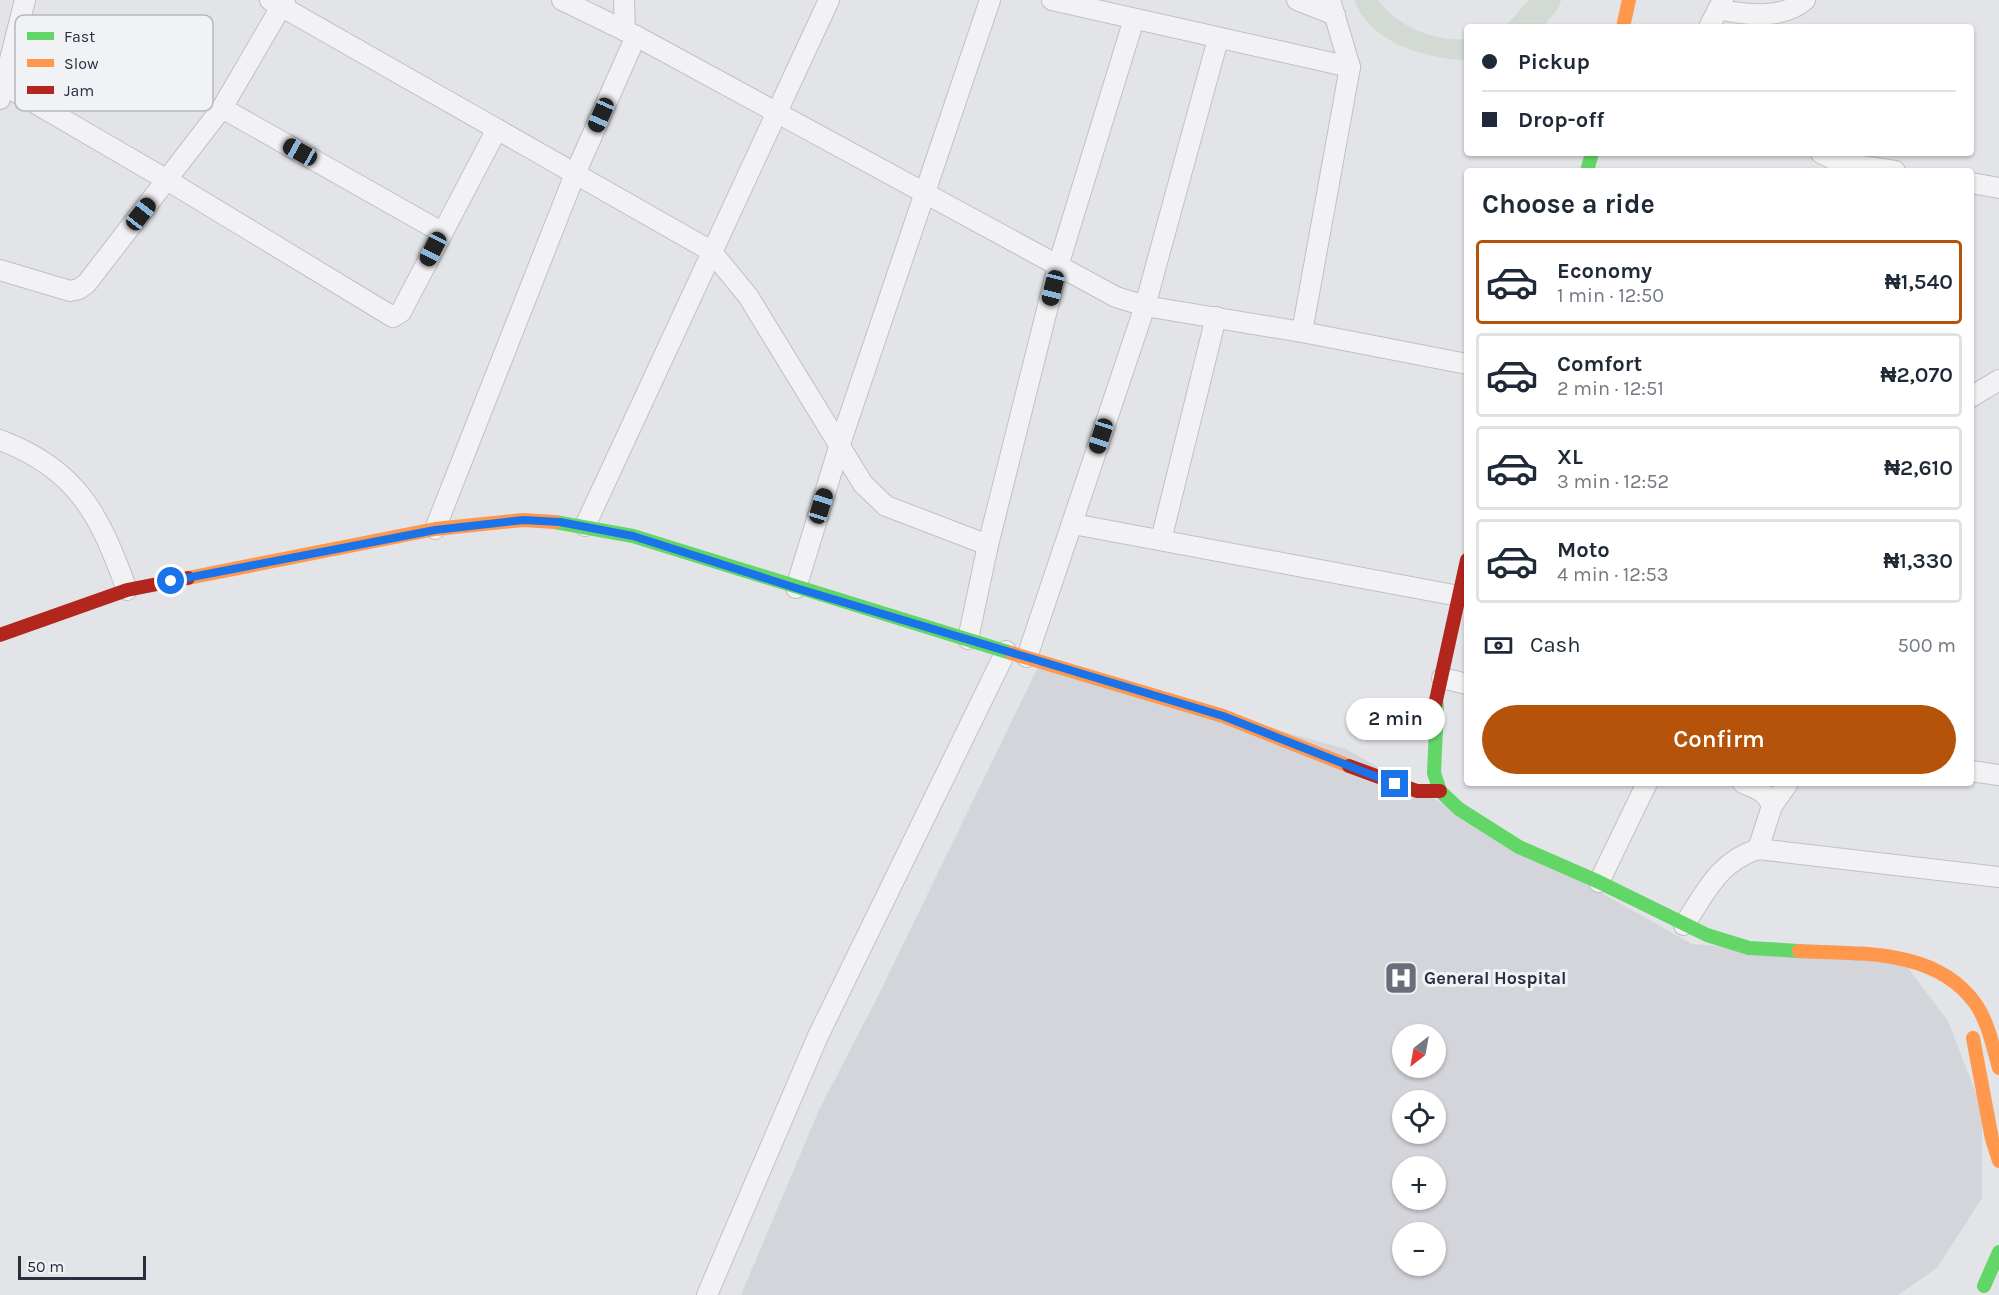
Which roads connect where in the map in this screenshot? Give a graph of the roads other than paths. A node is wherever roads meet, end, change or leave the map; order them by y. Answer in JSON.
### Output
{"nodes":[{"id":1,"x":25,"y":0,"type":"edge"},
{"id":2,"x":562,"y":0,"type":"edge"},
{"id":3,"x":624,"y":0,"type":"edge"},
{"id":4,"x":829,"y":0,"type":"edge"},
{"id":5,"x":990,"y":0,"type":"edge"},
{"id":6,"x":1052,"y":0,"type":"edge"},
{"id":7,"x":1297,"y":0,"type":"edge"},
{"id":8,"x":1629,"y":0,"type":"edge"},
{"id":9,"x":1805,"y":0,"type":"edge"},
{"id":10,"x":279,"y":2,"type":"edge"},
{"id":11,"x":1721,"y":5,"type":"edge"},
{"id":12,"x":1333,"y":8,"type":"edge"},
{"id":13,"x":21,"y":15,"type":"edge"},
{"id":14,"x":1134,"y":20,"type":"junction"},
{"id":15,"x":1624,"y":24,"type":"edge"},
{"id":16,"x":1711,"y":24,"type":"edge"},
{"id":17,"x":631,"y":34,"type":"junction"},
{"id":18,"x":1218,"y":39,"type":"junction"},
{"id":19,"x":15,"y":40,"type":"edge"},
{"id":20,"x":1350,"y":67,"type":"junction"},
{"id":21,"x":2,"y":92,"type":"edge"},
{"id":22,"x":222,"y":108,"type":"junction"},
{"id":23,"x":38,"y":111,"type":"edge"},
{"id":24,"x":776,"y":112,"type":"junction"},
{"id":25,"x":497,"y":129,"type":"junction"},
{"id":26,"x":1826,"y":161,"type":"edge"},
{"id":27,"x":1874,"y":168,"type":"edge"},
{"id":28,"x":575,"y":174,"type":"junction"},
{"id":29,"x":167,"y":180,"type":"junction"},
{"id":30,"x":1974,"y":184,"type":"edge"},
{"id":31,"x":1999,"y":188,"type":"edge"},
{"id":32,"x":923,"y":193,"type":"junction"},
{"id":33,"x":444,"y":228,"type":"junction"},
{"id":34,"x":711,"y":251,"type":"junction"},
{"id":35,"x":1058,"y":266,"type":"junction"},
{"id":36,"x":0,"y":270,"type":"edge"},
{"id":37,"x":1144,"y":306,"type":"junction"},
{"id":38,"x":1216,"y":317,"type":"junction"},
{"id":39,"x":1302,"y":332,"type":"junction"},
{"id":40,"x":1464,"y":363,"type":"edge"},
{"id":41,"x":1999,"y":380,"type":"edge"},
{"id":42,"x":1974,"y":395,"type":"edge"},
{"id":43,"x":0,"y":440,"type":"edge"},
{"id":44,"x":840,"y":444,"type":"junction"},
{"id":45,"x":1072,"y":524,"type":"junction"},
{"id":46,"x":585,"y":526,"type":"junction"},
{"id":47,"x":435,"y":530,"type":"junction"},
{"id":48,"x":1161,"y":540,"type":"junction"},
{"id":49,"x":988,"y":545,"type":"junction"},
{"id":50,"x":1464,"y":574,"type":"edge"},
{"id":51,"x":796,"y":588,"type":"junction"},
{"id":52,"x":127,"y":590,"type":"junction"},
{"id":53,"x":1459,"y":596,"type":"junction"},
{"id":54,"x":0,"y":635,"type":"edge"},
{"id":55,"x":968,"y":639,"type":"junction"},
{"id":56,"x":1006,"y":651,"type":"junction"},
{"id":57,"x":1027,"y":657,"type":"junction"},
{"id":58,"x":1442,"y":678,"type":"junction"},
{"id":59,"x":1464,"y":683,"type":"edge"},
{"id":60,"x":1437,"y":705,"type":"junction"},
{"id":61,"x":1420,"y":757,"type":"dead end"},
{"id":62,"x":1974,"y":771,"type":"edge"},
{"id":63,"x":1416,"y":774,"type":"dead end"},
{"id":64,"x":1999,"y":775,"type":"edge"},
{"id":65,"x":1646,"y":786,"type":"edge"},
{"id":66,"x":1751,"y":786,"type":"edge"},
{"id":67,"x":1786,"y":786,"type":"edge"},
{"id":68,"x":1417,"y":791,"type":"junction"},
{"id":69,"x":1440,"y":791,"type":"junction"},
{"id":70,"x":1773,"y":806,"type":"junction"},
{"id":71,"x":1430,"y":808,"type":"dead end"},
{"id":72,"x":1447,"y":817,"type":"dead end"},
{"id":73,"x":1519,"y":847,"type":"junction"},
{"id":74,"x":1758,"y":849,"type":"junction"},
{"id":75,"x":1999,"y":877,"type":"edge"},
{"id":76,"x":1599,"y":882,"type":"junction"},
{"id":77,"x":1684,"y":925,"type":"junction"},
{"id":78,"x":1817,"y":954,"type":"junction"},
{"id":79,"x":1915,"y":978,"type":"dead end"},
{"id":80,"x":1968,"y":1024,"type":"dead end"},
{"id":81,"x":1999,"y":1068,"type":"edge"},
{"id":82,"x":1999,"y":1161,"type":"edge"},
{"id":83,"x":1999,"y":1252,"type":"edge"},
{"id":84,"x":1999,"y":1274,"type":"edge"},
{"id":85,"x":1984,"y":1286,"type":"junction"},
{"id":86,"x":707,"y":1295,"type":"edge"},
{"id":87,"x":1970,"y":1295,"type":"edge"}],
"edges":[{"from":1,"to":13,"type":"street"},
{"from":2,"to":17,"type":"street"},
{"from":3,"to":17,"type":"street"},
{"from":4,"to":24,"type":"street"},
{"from":5,"to":32,"type":"street"},
{"from":6,"to":14,"type":"street"},
{"from":7,"to":12,"type":"street"},
{"from":8,"to":15,"type":"street"},
{"from":9,"to":11,"type":"street"},
{"from":10,"to":22,"type":"street"},
{"from":10,"to":25,"type":"street"},
{"from":11,"to":16,"type":"street"},
{"from":12,"to":20,"type":"street"},
{"from":14,"to":18,"type":"street"},
{"from":14,"to":35,"type":"street"},
{"from":17,"to":24,"type":"street"},
{"from":17,"to":28,"type":"street"},
{"from":18,"to":20,"type":"street"},
{"from":18,"to":37,"type":"street"},
{"from":19,"to":21,"type":"street"},
{"from":20,"to":39,"type":"street"},
{"from":22,"to":29,"type":"street"},
{"from":22,"to":33,"type":"street"},
{"from":23,"to":29,"type":"street"},
{"from":24,"to":32,"type":"street"},
{"from":24,"to":34,"type":"street"},
{"from":25,"to":28,"type":"street"},
{"from":25,"to":33,"type":"street"},
{"from":26,"to":27,"type":"street"},
{"from":28,"to":34,"type":"street"},
{"from":28,"to":47,"type":"street"},
{"from":29,"to":33,"type":"street"},
{"from":29,"to":36,"type":"street"},
{"from":30,"to":31,"type":"street"},
{"from":32,"to":35,"type":"street"},
{"from":32,"to":44,"type":"street"},
{"from":34,"to":44,"type":"street"},
{"from":34,"to":46,"type":"street"},
{"from":35,"to":37,"type":"street"},
{"from":35,"to":49,"type":"street"},
{"from":37,"to":38,"type":"street"},
{"from":37,"to":45,"type":"street"},
{"from":38,"to":39,"type":"street"},
{"from":38,"to":48,"type":"street"},
{"from":39,"to":40,"type":"street"},
{"from":41,"to":42,"type":"street"},
{"from":43,"to":52,"type":"street"},
{"from":44,"to":49,"type":"street"},
{"from":44,"to":51,"type":"street"},
{"from":45,"to":48,"type":"street"},
{"from":45,"to":57,"type":"street"},
{"from":46,"to":47,"type":"street"},
{"from":46,"to":51,"type":"street"},
{"from":47,"to":52,"type":"street"},
{"from":48,"to":53,"type":"street"},
{"from":49,"to":55,"type":"street"},
{"from":50,"to":53,"type":"street"},
{"from":51,"to":55,"type":"street"},
{"from":52,"to":54,"type":"street"},
{"from":53,"to":58,"type":"street"},
{"from":55,"to":56,"type":"street"},
{"from":56,"to":57,"type":"street"},
{"from":56,"to":86,"type":"street"},
{"from":57,"to":68,"type":"street"},
{"from":58,"to":59,"type":"street"},
{"from":58,"to":60,"type":"street"},
{"from":60,"to":61,"type":"street"},
{"from":60,"to":69,"type":"street"},
{"from":62,"to":64,"type":"street"},
{"from":63,"to":68,"type":"street"},
{"from":65,"to":76,"type":"street"},
{"from":66,"to":70,"type":"street"},
{"from":67,"to":70,"type":"street"},
{"from":68,"to":69,"type":"street"},
{"from":68,"to":71,"type":"street"},
{"from":69,"to":73,"type":"street"},
{"from":70,"to":74,"type":"street"},
{"from":72,"to":73,"type":"street"},
{"from":73,"to":76,"type":"street"},
{"from":74,"to":75,"type":"street"},
{"from":74,"to":77,"type":"street"},
{"from":76,"to":77,"type":"street"},
{"from":77,"to":78,"type":"street"},
{"from":78,"to":79,"type":"street"},
{"from":78,"to":81,"type":"street"},
{"from":80,"to":82,"type":"street"},
{"from":83,"to":85,"type":"street"},
{"from":84,"to":85,"type":"street"},
{"from":85,"to":87,"type":"street"}]}
